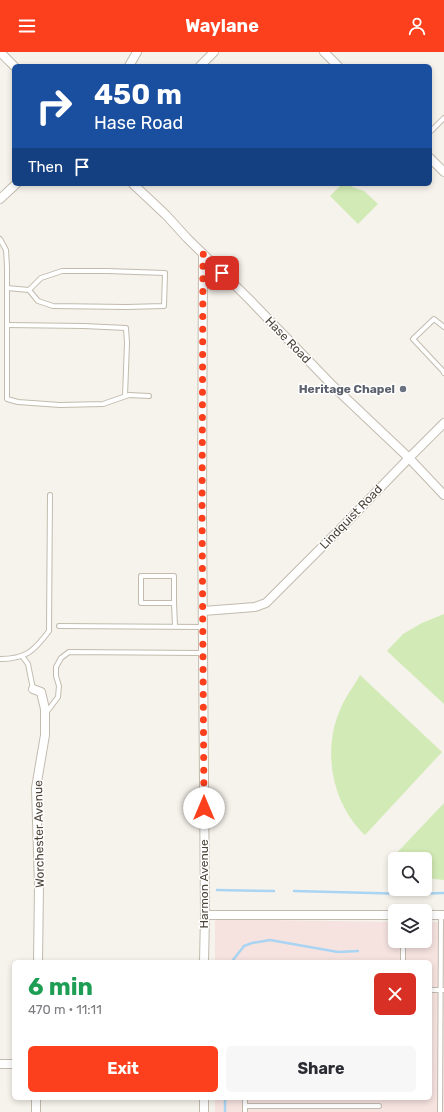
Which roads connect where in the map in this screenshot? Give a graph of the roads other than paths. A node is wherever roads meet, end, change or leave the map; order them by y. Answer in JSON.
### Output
{"nodes":[{"id":1,"x":0,"y":52,"type":"edge"},
{"id":2,"x":137,"y":52,"type":"edge"},
{"id":3,"x":214,"y":52,"type":"edge"},
{"id":4,"x":324,"y":52,"type":"edge"},
{"id":5,"x":12,"y":64,"type":"edge"},
{"id":6,"x":130,"y":64,"type":"edge"},
{"id":7,"x":202,"y":64,"type":"edge"},
{"id":8,"x":336,"y":64,"type":"edge"},
{"id":9,"x":444,"y":118,"type":"edge"},
{"id":10,"x":432,"y":130,"type":"edge"},
{"id":11,"x":432,"y":160,"type":"edge"},
{"id":12,"x":444,"y":172,"type":"edge"},
{"id":13,"x":14,"y":186,"type":"edge"},
{"id":14,"x":135,"y":186,"type":"edge"},
{"id":15,"x":0,"y":199,"type":"edge"},
{"id":16,"x":0,"y":239,"type":"edge"},
{"id":17,"x":203,"y":254,"type":"junction"},
{"id":18,"x":7,"y":288,"type":"junction"},
{"id":19,"x":29,"y":290,"type":"junction"},
{"id":20,"x":7,"y":326,"type":"junction"},
{"id":21,"x":444,"y":327,"type":"edge"},
{"id":22,"x":444,"y":374,"type":"edge"},
{"id":23,"x":125,"y":396,"type":"junction"},
{"id":24,"x":149,"y":396,"type":"dead end"},
{"id":25,"x":444,"y":423,"type":"edge"},
{"id":26,"x":409,"y":458,"type":"junction"},
{"id":27,"x":50,"y":495,"type":"dead end"},
{"id":28,"x":444,"y":495,"type":"edge"},
{"id":29,"x":174,"y":603,"type":"junction"},
{"id":30,"x":203,"y":611,"type":"junction"},
{"id":31,"x":59,"y":626,"type":"dead end"},
{"id":32,"x":175,"y":626,"type":"junction"},
{"id":33,"x":203,"y":627,"type":"junction"},
{"id":34,"x":203,"y":653,"type":"junction"},
{"id":35,"x":22,"y":656,"type":"junction"},
{"id":36,"x":0,"y":659,"type":"edge"},
{"id":37,"x":33,"y":689,"type":"joint"},
{"id":38,"x":45,"y":715,"type":"junction"},
{"id":39,"x":205,"y":914,"type":"junction"},
{"id":40,"x":388,"y":915,"type":"edge"},
{"id":41,"x":432,"y":915,"type":"edge"},
{"id":42,"x":443,"y":915,"type":"edge"},
{"id":43,"x":403,"y":948,"type":"edge"},
{"id":44,"x":38,"y":960,"type":"edge"},
{"id":45,"x":204,"y":960,"type":"edge"},
{"id":46,"x":403,"y":960,"type":"edge"},
{"id":47,"x":442,"y":990,"type":"edge"},
{"id":48,"x":0,"y":1064,"type":"edge"},
{"id":49,"x":12,"y":1064,"type":"edge"},
{"id":50,"x":36,"y":1100,"type":"edge"},
{"id":51,"x":204,"y":1100,"type":"edge"},
{"id":52,"x":245,"y":1100,"type":"edge"},
{"id":53,"x":245,"y":1106,"type":"junction"},
{"id":54,"x":379,"y":1106,"type":"dead end"},
{"id":55,"x":36,"y":1112,"type":"edge"},
{"id":56,"x":204,"y":1112,"type":"edge"},
{"id":57,"x":245,"y":1112,"type":"edge"},
{"id":58,"x":440,"y":1112,"type":"edge"}],
"edges":[{"from":1,"to":5,"type":"street"},
{"from":2,"to":6,"type":"street"},
{"from":3,"to":7,"type":"street"},
{"from":4,"to":8,"type":"street"},
{"from":9,"to":10,"type":"lane"},
{"from":11,"to":12,"type":"street"},
{"from":13,"to":15,"type":"street"},
{"from":14,"to":17,"type":"street","name":"Hase Road"},
{"from":16,"to":18,"type":"lane"},
{"from":17,"to":26,"type":"street","name":"Hase Road"},
{"from":17,"to":30,"type":"street","name":"Harmon Avenue"},
{"from":18,"to":19,"type":"lane"},
{"from":18,"to":20,"type":"lane"},
{"from":19,"to":19,"type":"lane"},
{"from":20,"to":23,"type":"lane"},
{"from":20,"to":23,"type":"lane"},
{"from":21,"to":22,"type":"lane"},
{"from":23,"to":24,"type":"lane"},
{"from":25,"to":26,"type":"street","name":"Lindquist Road"},
{"from":26,"to":28,"type":"street","name":"Hase Road"},
{"from":26,"to":30,"type":"street","name":"Lindquist Road"},
{"from":27,"to":35,"type":"lane"},
{"from":29,"to":29,"type":"lane"},
{"from":29,"to":32,"type":"lane"},
{"from":30,"to":33,"type":"street","name":"Harmon Avenue"},
{"from":31,"to":32,"type":"lane"},
{"from":32,"to":33,"type":"lane"},
{"from":33,"to":34,"type":"street","name":"Harmon Avenue"},
{"from":34,"to":38,"type":"lane"},
{"from":34,"to":39,"type":"street","name":"Harmon Avenue"},
{"from":35,"to":36,"type":"lane"},
{"from":35,"to":37,"type":"lane"},
{"from":37,"to":38,"type":"street","name":"Worchester Avenue"},
{"from":38,"to":44,"type":"street","name":"Worchester Avenue"},
{"from":39,"to":40,"type":"street"},
{"from":39,"to":45,"type":"street","name":"Harmon Avenue"},
{"from":41,"to":42,"type":"street"},
{"from":42,"to":47,"type":"lane"},
{"from":43,"to":46,"type":"lane"},
{"from":47,"to":58,"type":"lane"},
{"from":48,"to":49,"type":"street"},
{"from":50,"to":55,"type":"street"},
{"from":51,"to":56,"type":"street"},
{"from":52,"to":53,"type":"lane"},
{"from":53,"to":54,"type":"lane"},
{"from":53,"to":57,"type":"lane"}]}
